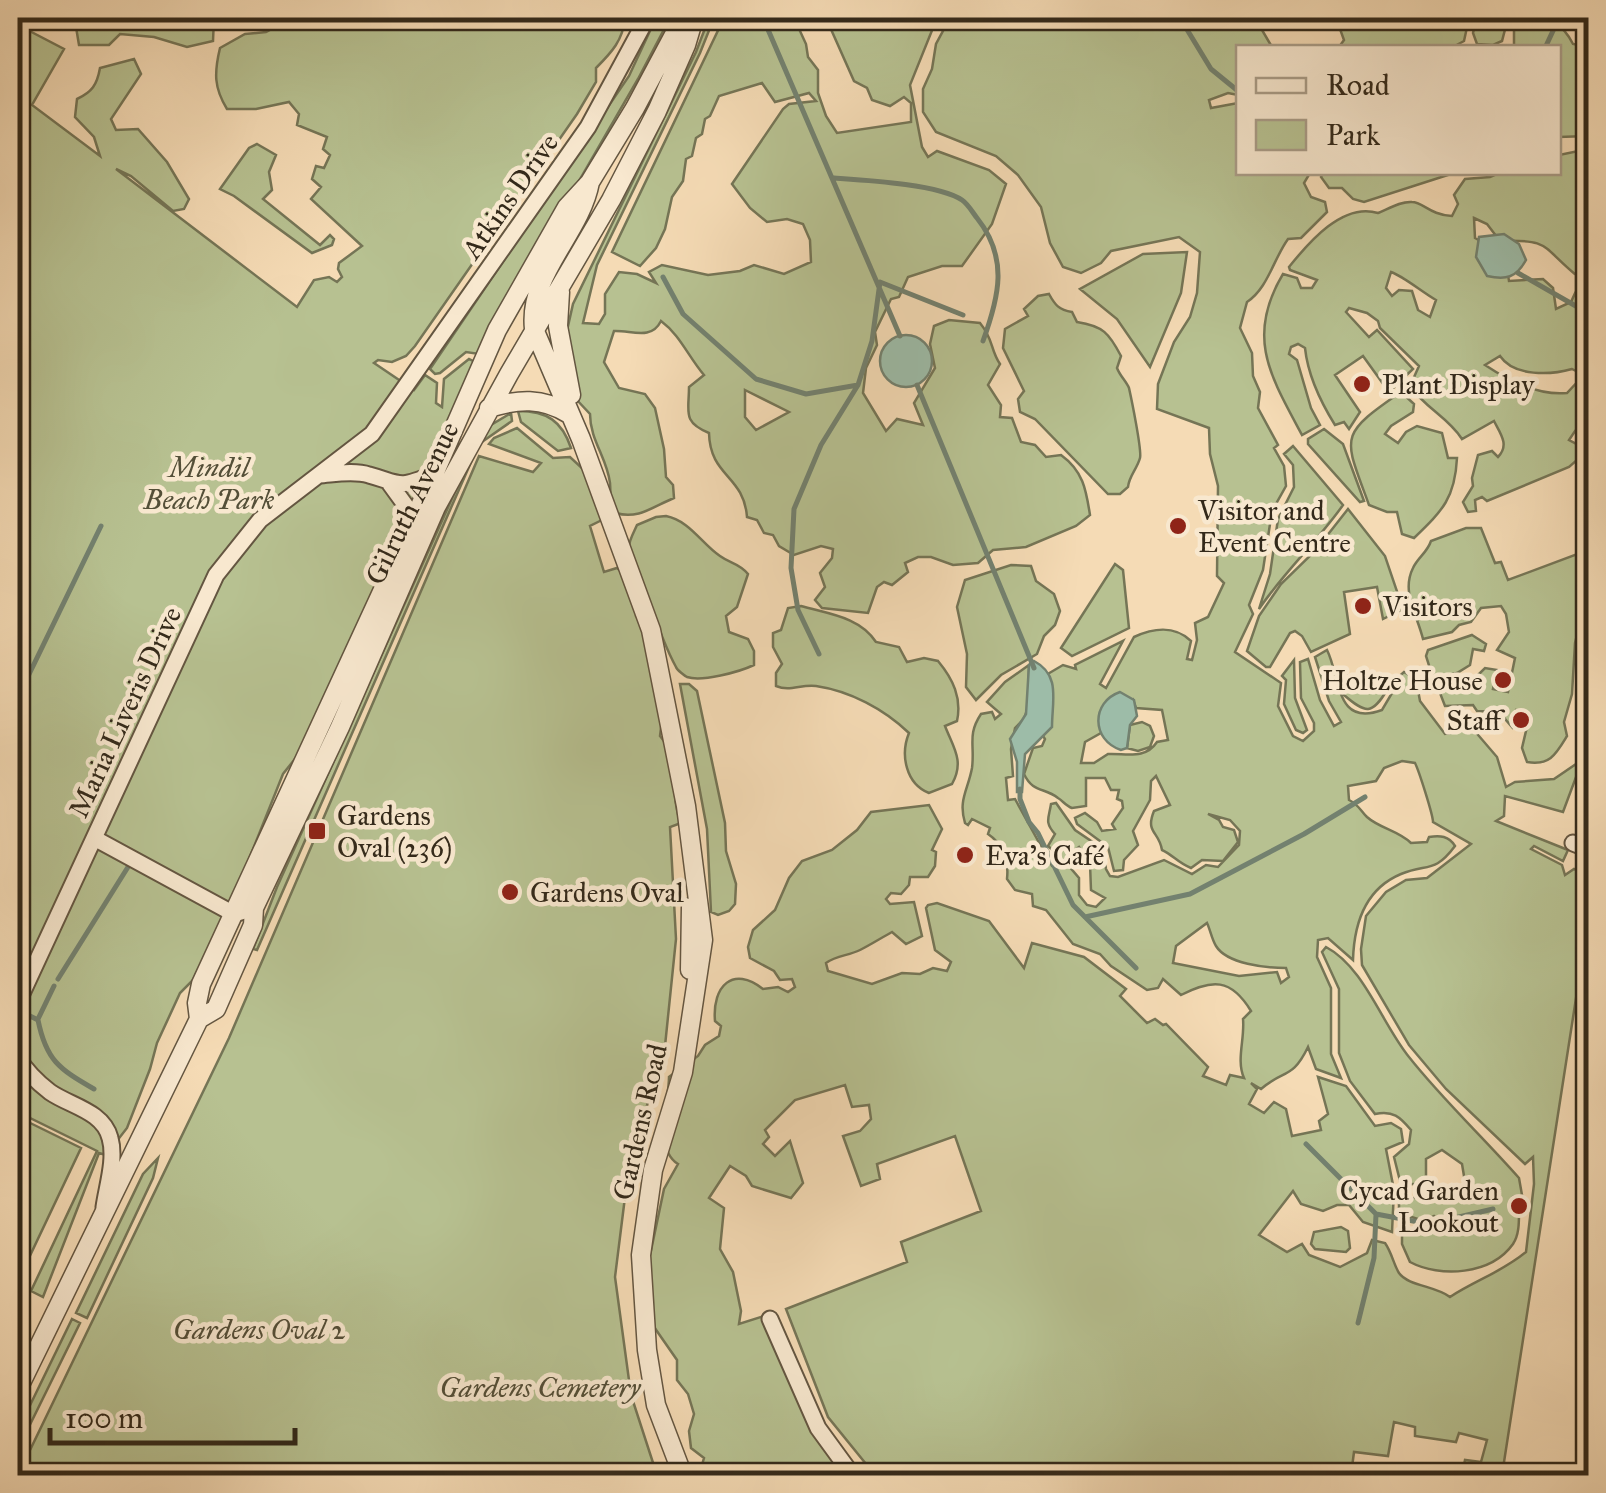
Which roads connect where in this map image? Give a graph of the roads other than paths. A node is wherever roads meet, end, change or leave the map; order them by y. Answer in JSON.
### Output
{"nodes":[{"id":1,"x":647,"y":18,"type":"edge"},
{"id":2,"x":683,"y":18,"type":"edge"},
{"id":3,"x":694,"y":18,"type":"edge"},
{"id":4,"x":590,"y":182,"type":"junction"},
{"id":5,"x":561,"y":287,"type":"junction"},
{"id":6,"x":534,"y":330,"type":"junction"},
{"id":7,"x":402,"y":395,"type":"joint"},
{"id":8,"x":489,"y":408,"type":"junction"},
{"id":9,"x":568,"y":414,"type":"junction"},
{"id":10,"x":581,"y":439,"type":"junction"},
{"id":11,"x":364,"y":442,"type":"junction"},
{"id":12,"x":368,"y":474,"type":"junction"},
{"id":13,"x":319,"y":475,"type":"junction"},
{"id":14,"x":432,"y":475,"type":"junction"},
{"id":15,"x":390,"y":484,"type":"junction"},
{"id":16,"x":411,"y":523,"type":"junction"},
{"id":17,"x":418,"y":547,"type":"junction"},
{"id":18,"x":94,"y":838,"type":"junction"},
{"id":19,"x":254,"y":908,"type":"junction"},
{"id":20,"x":234,"y":914,"type":"junction"},
{"id":21,"x":18,"y":1002,"type":"edge"},
{"id":22,"x":199,"y":1019,"type":"junction"},
{"id":23,"x":18,"y":1058,"type":"edge"},
{"id":24,"x":101,"y":1222,"type":"junction"},
{"id":25,"x":770,"y":1318,"type":"dead end"},
{"id":26,"x":18,"y":1389,"type":"edge"},
{"id":27,"x":683,"y":1476,"type":"edge"},
{"id":28,"x":852,"y":1476,"type":"edge"}],
"edges":[{"from":1,"to":7,"type":"street","name":"Atkins Drive"},
{"from":2,"to":4,"type":"street","name":"Gilruth Avenue"},
{"from":3,"to":5,"type":"street","name":"Gilruth Avenue"},
{"from":4,"to":6,"type":"street"},
{"from":4,"to":14,"type":"street","name":"Gilruth Avenue"},
{"from":5,"to":6,"type":"street","name":"Gilruth Avenue"},
{"from":5,"to":10,"type":"street","name":"Gardens Road"},
{"from":6,"to":8,"type":"street","name":"Gilruth Avenue"},
{"from":6,"to":9,"type":"street","name":"Gardens Road"},
{"from":7,"to":11,"type":"street","name":"Maria Liveris Drive"},
{"from":8,"to":9,"type":"street"},
{"from":8,"to":17,"type":"street","name":"Gilruth Avenue"},
{"from":9,"to":10,"type":"street","name":"Gardens Road"},
{"from":10,"to":27,"type":"street","name":"Gardens Road"},
{"from":11,"to":12,"type":"street"},
{"from":11,"to":13,"type":"street","name":"Maria Liveris Drive"},
{"from":12,"to":13,"type":"street"},
{"from":12,"to":15,"type":"street"},
{"from":13,"to":18,"type":"street","name":"Maria Liveris Drive"},
{"from":14,"to":15,"type":"street"},
{"from":14,"to":16,"type":"street","name":"Gilruth Avenue"},
{"from":15,"to":16,"type":"street"},
{"from":16,"to":17,"type":"street"},
{"from":16,"to":20,"type":"street","name":"Gilruth Avenue"},
{"from":17,"to":19,"type":"street","name":"Gilruth Avenue"},
{"from":18,"to":20,"type":"street"},
{"from":18,"to":21,"type":"street","name":"Maria Liveris Drive"},
{"from":19,"to":20,"type":"street"},
{"from":19,"to":22,"type":"street","name":"Gilruth Avenue"},
{"from":20,"to":22,"type":"street","name":"Gilruth Avenue"},
{"from":22,"to":24,"type":"street","name":"Gilruth Avenue"},
{"from":23,"to":24,"type":"street"},
{"from":24,"to":26,"type":"street","name":"Gilruth Avenue"},
{"from":25,"to":28,"type":"street"}]}
